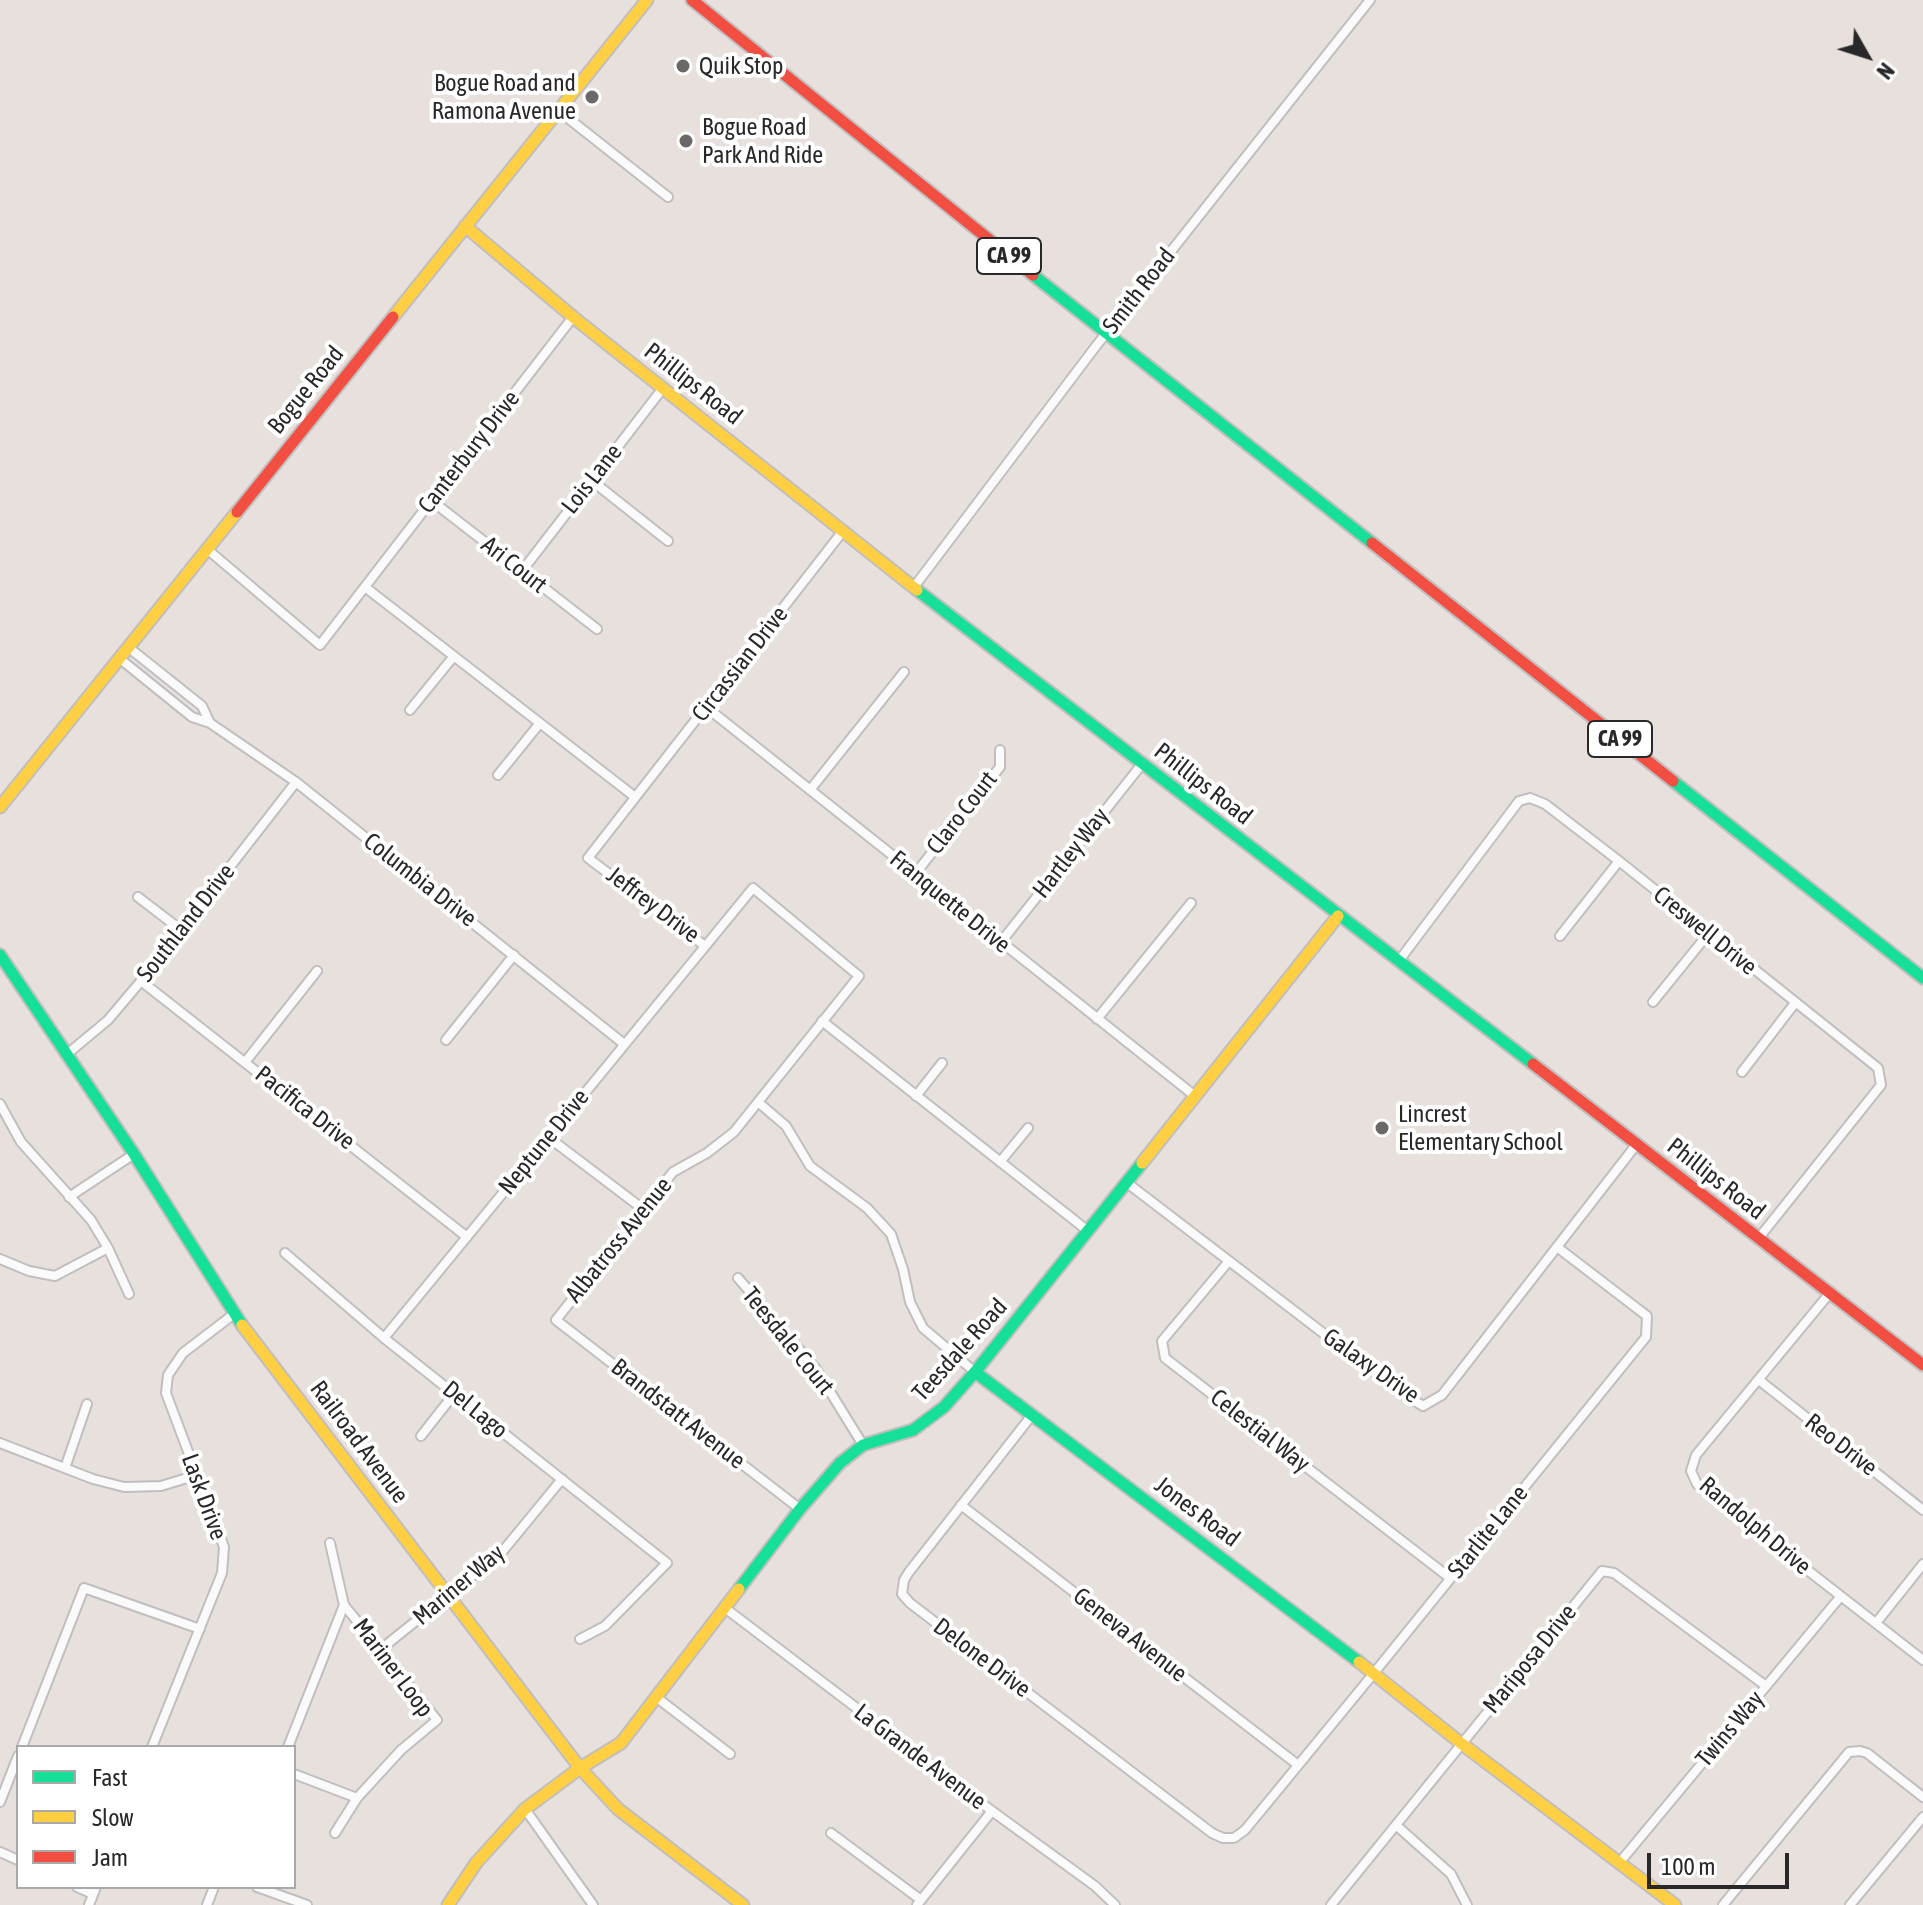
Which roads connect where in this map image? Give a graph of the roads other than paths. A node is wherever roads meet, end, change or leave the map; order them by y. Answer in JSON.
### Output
{"nodes":[{"id":1,"x":647,"y":0,"type":"edge"},
{"id":2,"x":692,"y":0,"type":"edge"},
{"id":3,"x":1370,"y":0,"type":"edge"},
{"id":4,"x":559,"y":111,"type":"junction"},
{"id":5,"x":668,"y":197,"type":"dead end"},
{"id":6,"x":465,"y":226,"type":"junction"},
{"id":7,"x":573,"y":317,"type":"junction"},
{"id":8,"x":1106,"y":334,"type":"junction"},
{"id":9,"x":663,"y":388,"type":"junction"},
{"id":10,"x":591,"y":480,"type":"junction"},
{"id":11,"x":432,"y":501,"type":"junction"},
{"id":12,"x":843,"y":531,"type":"junction"},
{"id":13,"x":668,"y":541,"type":"dead end"},
{"id":14,"x":207,"y":549,"type":"junction"},
{"id":15,"x":522,"y":571,"type":"junction"},
{"id":16,"x":365,"y":587,"type":"junction"},
{"id":17,"x":914,"y":587,"type":"junction"},
{"id":18,"x":597,"y":629,"type":"dead end"},
{"id":19,"x":128,"y":647,"type":"junction"},
{"id":20,"x":454,"y":656,"type":"junction"},
{"id":21,"x":119,"y":658,"type":"junction"},
{"id":22,"x":904,"y":672,"type":"dead end"},
{"id":23,"x":706,"y":707,"type":"junction"},
{"id":24,"x":410,"y":710,"type":"dead end"},
{"id":25,"x":210,"y":723,"type":"junction"},
{"id":26,"x":540,"y":723,"type":"junction"},
{"id":27,"x":1000,"y":750,"type":"dead end"},
{"id":28,"x":1142,"y":764,"type":"junction"},
{"id":29,"x":498,"y":775,"type":"dead end"},
{"id":30,"x":296,"y":782,"type":"junction"},
{"id":31,"x":810,"y":790,"type":"junction"},
{"id":32,"x":635,"y":797,"type":"junction"},
{"id":33,"x":0,"y":807,"type":"edge"},
{"id":34,"x":1619,"y":861,"type":"junction"},
{"id":35,"x":915,"y":874,"type":"junction"},
{"id":36,"x":138,"y":897,"type":"dead end"},
{"id":37,"x":1191,"y":903,"type":"dead end"},
{"id":38,"x":1338,"y":916,"type":"junction"},
{"id":39,"x":181,"y":930,"type":"junction"},
{"id":40,"x":1708,"y":934,"type":"junction"},
{"id":41,"x":1560,"y":936,"type":"dead end"},
{"id":42,"x":1001,"y":942,"type":"junction"},
{"id":43,"x":705,"y":946,"type":"junction"},
{"id":44,"x":0,"y":955,"type":"edge"},
{"id":45,"x":514,"y":955,"type":"junction"},
{"id":46,"x":1398,"y":962,"type":"junction"},
{"id":47,"x":317,"y":971,"type":"dead end"},
{"id":48,"x":1923,"y":978,"type":"edge"},
{"id":49,"x":141,"y":981,"type":"junction"},
{"id":50,"x":1653,"y":1002,"type":"dead end"},
{"id":51,"x":1795,"y":1003,"type":"junction"},
{"id":52,"x":1097,"y":1019,"type":"junction"},
{"id":53,"x":822,"y":1021,"type":"junction"},
{"id":54,"x":446,"y":1040,"type":"dead end"},
{"id":55,"x":624,"y":1044,"type":"junction"},
{"id":56,"x":66,"y":1055,"type":"junction"},
{"id":57,"x":246,"y":1061,"type":"junction"},
{"id":58,"x":942,"y":1063,"type":"dead end"},
{"id":59,"x":1742,"y":1072,"type":"dead end"},
{"id":60,"x":916,"y":1096,"type":"junction"},
{"id":61,"x":1195,"y":1096,"type":"junction"},
{"id":62,"x":758,"y":1102,"type":"junction"},
{"id":63,"x":0,"y":1104,"type":"edge"},
{"id":64,"x":1028,"y":1128,"type":"dead end"},
{"id":65,"x":548,"y":1137,"type":"junction"},
{"id":66,"x":1636,"y":1145,"type":"junction"},
{"id":67,"x":134,"y":1154,"type":"junction"},
{"id":68,"x":1000,"y":1162,"type":"junction"},
{"id":69,"x":1126,"y":1182,"type":"junction"},
{"id":70,"x":69,"y":1197,"type":"junction"},
{"id":71,"x":643,"y":1209,"type":"junction"},
{"id":72,"x":1088,"y":1231,"type":"junction"},
{"id":73,"x":467,"y":1237,"type":"junction"},
{"id":74,"x":1758,"y":1239,"type":"junction"},
{"id":75,"x":1557,"y":1247,"type":"junction"},
{"id":76,"x":108,"y":1248,"type":"junction"},
{"id":77,"x":285,"y":1253,"type":"dead end"},
{"id":78,"x":0,"y":1259,"type":"edge"},
{"id":79,"x":1229,"y":1261,"type":"junction"},
{"id":80,"x":738,"y":1278,"type":"dead end"},
{"id":81,"x":129,"y":1294,"type":"dead end"},
{"id":82,"x":1829,"y":1294,"type":"junction"},
{"id":83,"x":234,"y":1314,"type":"junction"},
{"id":84,"x":556,"y":1320,"type":"joint"},
{"id":85,"x":384,"y":1338,"type":"junction"},
{"id":86,"x":1923,"y":1365,"type":"edge"},
{"id":87,"x":975,"y":1372,"type":"junction"},
{"id":88,"x":1759,"y":1380,"type":"junction"},
{"id":89,"x":454,"y":1394,"type":"junction"},
{"id":90,"x":87,"y":1404,"type":"dead end"},
{"id":91,"x":1032,"y":1415,"type":"junction"},
{"id":92,"x":421,"y":1436,"type":"dead end"},
{"id":93,"x":0,"y":1443,"type":"edge"},
{"id":94,"x":863,"y":1445,"type":"junction"},
{"id":95,"x":65,"y":1468,"type":"junction"},
{"id":96,"x":197,"y":1475,"type":"junction"},
{"id":97,"x":562,"y":1479,"type":"junction"},
{"id":98,"x":961,"y":1505,"type":"junction"},
{"id":99,"x":800,"y":1509,"type":"junction"},
{"id":100,"x":1923,"y":1510,"type":"edge"},
{"id":101,"x":330,"y":1543,"type":"dead end"},
{"id":102,"x":1923,"y":1564,"type":"edge"},
{"id":103,"x":1450,"y":1578,"type":"junction"},
{"id":104,"x":449,"y":1595,"type":"junction"},
{"id":105,"x":1841,"y":1596,"type":"junction"},
{"id":106,"x":344,"y":1605,"type":"junction"},
{"id":107,"x":725,"y":1608,"type":"junction"},
{"id":108,"x":1876,"y":1623,"type":"junction"},
{"id":109,"x":200,"y":1629,"type":"junction"},
{"id":110,"x":580,"y":1639,"type":"dead end"},
{"id":111,"x":381,"y":1649,"type":"junction"},
{"id":112,"x":1923,"y":1660,"type":"edge"},
{"id":113,"x":1374,"y":1673,"type":"junction"},
{"id":114,"x":1766,"y":1686,"type":"junction"},
{"id":115,"x":656,"y":1697,"type":"junction"},
{"id":116,"x":1462,"y":1744,"type":"junction"},
{"id":117,"x":23,"y":1745,"type":"edge"},
{"id":118,"x":153,"y":1745,"type":"edge"},
{"id":119,"x":289,"y":1745,"type":"edge"},
{"id":120,"x":730,"y":1754,"type":"dead end"},
{"id":121,"x":16,"y":1761,"type":"edge"},
{"id":122,"x":1298,"y":1765,"type":"junction"},
{"id":123,"x":580,"y":1768,"type":"junction"},
{"id":124,"x":296,"y":1775,"type":"edge"},
{"id":125,"x":1923,"y":1797,"type":"edge"},
{"id":126,"x":357,"y":1798,"type":"junction"},
{"id":127,"x":0,"y":1802,"type":"edge"},
{"id":128,"x":525,"y":1809,"type":"junction"},
{"id":129,"x":992,"y":1811,"type":"junction"},
{"id":130,"x":1923,"y":1817,"type":"edge"},
{"id":131,"x":1397,"y":1826,"type":"junction"},
{"id":132,"x":1245,"y":1830,"type":"joint"},
{"id":133,"x":335,"y":1833,"type":"dead end"},
{"id":134,"x":831,"y":1833,"type":"dead end"},
{"id":135,"x":1620,"y":1862,"type":"junction"},
{"id":136,"x":263,"y":1889,"type":"edge"},
{"id":137,"x":94,"y":1891,"type":"edge"},
{"id":138,"x":919,"y":1902,"type":"edge"},
{"id":139,"x":89,"y":1905,"type":"edge"},
{"id":140,"x":307,"y":1905,"type":"edge"},
{"id":141,"x":448,"y":1905,"type":"edge"},
{"id":142,"x":593,"y":1905,"type":"edge"},
{"id":143,"x":743,"y":1905,"type":"edge"},
{"id":144,"x":1115,"y":1905,"type":"edge"},
{"id":145,"x":1331,"y":1905,"type":"edge"},
{"id":146,"x":1467,"y":1905,"type":"edge"},
{"id":147,"x":1675,"y":1905,"type":"edge"},
{"id":148,"x":1723,"y":1905,"type":"edge"},
{"id":149,"x":1850,"y":1905,"type":"edge"}],
"edges":[{"from":1,"to":4,"type":"main road","name":"Bogue Road"},
{"from":2,"to":8,"type":"main road","number":"CA 99"},
{"from":3,"to":8,"type":"street","name":"Smith Road"},
{"from":4,"to":5,"type":"street"},
{"from":4,"to":6,"type":"main road","name":"Bogue Road"},
{"from":6,"to":7,"type":"main road","name":"Phillips Road"},
{"from":6,"to":14,"type":"main road","name":"Bogue Road"},
{"from":7,"to":9,"type":"main road","name":"Phillips Road"},
{"from":7,"to":11,"type":"street","name":"Canterbury Drive"},
{"from":8,"to":17,"type":"street","name":"Smith Road"},
{"from":8,"to":48,"type":"main road","number":"CA 99"},
{"from":9,"to":10,"type":"street","name":"Lois Lane"},
{"from":9,"to":12,"type":"main road","name":"Phillips Road"},
{"from":10,"to":13,"type":"street"},
{"from":10,"to":15,"type":"street","name":"Lois Lane"},
{"from":11,"to":15,"type":"street","name":"Ari Court"},
{"from":11,"to":16,"type":"street","name":"Canterbury Drive"},
{"from":12,"to":17,"type":"main road","name":"Phillips Road"},
{"from":12,"to":23,"type":"street","name":"Circassian Drive"},
{"from":14,"to":16,"type":"street"},
{"from":14,"to":19,"type":"main road","name":"Bogue Road"},
{"from":15,"to":18,"type":"street","name":"Ari Court"},
{"from":16,"to":20,"type":"street"},
{"from":17,"to":28,"type":"main road","name":"Phillips Road"},
{"from":19,"to":21,"type":"main road","name":"Bogue Road"},
{"from":19,"to":25,"type":"street","name":"Columbia Drive"},
{"from":20,"to":24,"type":"street"},
{"from":20,"to":26,"type":"street"},
{"from":21,"to":25,"type":"street","name":"Columbia Drive"},
{"from":21,"to":33,"type":"main road","name":"Bogue Road"},
{"from":22,"to":31,"type":"street"},
{"from":23,"to":31,"type":"street","name":"Franquette Drive"},
{"from":23,"to":32,"type":"street","name":"Circassian Drive"},
{"from":25,"to":30,"type":"street","name":"Columbia Drive"},
{"from":26,"to":29,"type":"street"},
{"from":26,"to":32,"type":"street"},
{"from":27,"to":35,"type":"street","name":"Claro Court"},
{"from":28,"to":38,"type":"main road","name":"Phillips Road"},
{"from":28,"to":42,"type":"street","name":"Hartley Way"},
{"from":30,"to":39,"type":"street","name":"Southland Drive"},
{"from":30,"to":45,"type":"street","name":"Columbia Drive"},
{"from":31,"to":35,"type":"street","name":"Franquette Drive"},
{"from":32,"to":43,"type":"street","name":"Jeffrey Drive"},
{"from":34,"to":40,"type":"street","name":"Creswell Drive"},
{"from":34,"to":41,"type":"street"},
{"from":34,"to":46,"type":"street","name":"Creswell Drive"},
{"from":35,"to":42,"type":"street","name":"Franquette Drive"},
{"from":36,"to":39,"type":"street"},
{"from":37,"to":52,"type":"street"},
{"from":38,"to":46,"type":"main road","name":"Phillips Road"},
{"from":38,"to":61,"type":"main road","name":"Teesdale Road"},
{"from":39,"to":49,"type":"street","name":"Southland Drive"},
{"from":40,"to":50,"type":"street"},
{"from":40,"to":51,"type":"street","name":"Creswell Drive"},
{"from":42,"to":52,"type":"street","name":"Franquette Drive"},
{"from":43,"to":53,"type":"street","name":"Jeffrey Drive"},
{"from":43,"to":55,"type":"street","name":"Neptune Drive"},
{"from":44,"to":56,"type":"main road","name":"Railroad Avenue"},
{"from":45,"to":54,"type":"street"},
{"from":45,"to":55,"type":"street","name":"Columbia Drive"},
{"from":46,"to":66,"type":"main road","name":"Phillips Road"},
{"from":47,"to":57,"type":"street"},
{"from":49,"to":56,"type":"street","name":"Southland Drive"},
{"from":49,"to":57,"type":"street","name":"Pacifica Drive"},
{"from":51,"to":59,"type":"street"},
{"from":51,"to":74,"type":"street","name":"Creswell Drive"},
{"from":52,"to":61,"type":"street","name":"Franquette Drive"},
{"from":53,"to":60,"type":"street"},
{"from":53,"to":62,"type":"street","name":"Albatross Avenue"},
{"from":55,"to":65,"type":"street","name":"Neptune Drive"},
{"from":56,"to":67,"type":"main road","name":"Railroad Avenue"},
{"from":57,"to":73,"type":"street","name":"Pacifica Drive"},
{"from":58,"to":60,"type":"street"},
{"from":60,"to":68,"type":"street"},
{"from":61,"to":69,"type":"main road","name":"Teesdale Road"},
{"from":62,"to":71,"type":"street","name":"Albatross Avenue"},
{"from":62,"to":87,"type":"street","name":"Jones Road"},
{"from":63,"to":70,"type":"street"},
{"from":64,"to":68,"type":"street"},
{"from":65,"to":71,"type":"street"},
{"from":65,"to":73,"type":"street","name":"Neptune Drive"},
{"from":66,"to":74,"type":"main road","name":"Phillips Road"},
{"from":66,"to":75,"type":"street","name":"Galaxy Drive"},
{"from":67,"to":70,"type":"street"},
{"from":67,"to":83,"type":"main road","name":"Railroad Avenue"},
{"from":68,"to":72,"type":"street"},
{"from":69,"to":72,"type":"main road","name":"Teesdale Road"},
{"from":69,"to":79,"type":"street","name":"Galaxy Drive"},
{"from":70,"to":76,"type":"street"},
{"from":71,"to":84,"type":"street","name":"Albatross Avenue"},
{"from":72,"to":87,"type":"main road","name":"Teesdale Road"},
{"from":73,"to":85,"type":"street","name":"Neptune Drive"},
{"from":74,"to":82,"type":"main road","name":"Phillips Road"},
{"from":75,"to":79,"type":"street","name":"Galaxy Drive"},
{"from":75,"to":103,"type":"street","name":"Starlite Lane"},
{"from":76,"to":78,"type":"street"},
{"from":76,"to":81,"type":"street"},
{"from":77,"to":85,"type":"street","name":"Del Lago"},
{"from":79,"to":103,"type":"street","name":"Celestial Way"},
{"from":80,"to":94,"type":"street","name":"Teesdale Court"},
{"from":82,"to":86,"type":"main road","name":"Phillips Road"},
{"from":82,"to":88,"type":"street","name":"Randolph Drive"},
{"from":83,"to":96,"type":"street","name":"Lask Drive"},
{"from":83,"to":104,"type":"main road","name":"Railroad Avenue"},
{"from":84,"to":99,"type":"street","name":"Brandstatt Avenue"},
{"from":85,"to":89,"type":"street","name":"Del Lago"},
{"from":87,"to":91,"type":"main road","name":"Jones Road"},
{"from":87,"to":94,"type":"main road","name":"Teesdale Road"},
{"from":88,"to":100,"type":"street","name":"Reo Drive"},
{"from":88,"to":105,"type":"street","name":"Randolph Drive"},
{"from":89,"to":92,"type":"street"},
{"from":89,"to":97,"type":"street","name":"Del Lago"},
{"from":90,"to":95,"type":"street"},
{"from":91,"to":98,"type":"street","name":"Delone Drive"},
{"from":91,"to":113,"type":"main road","name":"Jones Road"},
{"from":93,"to":95,"type":"street"},
{"from":94,"to":99,"type":"main road","name":"Teesdale Road"},
{"from":95,"to":96,"type":"street"},
{"from":96,"to":109,"type":"street","name":"Lask Drive"},
{"from":97,"to":104,"type":"street","name":"Mariner Way"},
{"from":97,"to":110,"type":"street","name":"Del Lago"},
{"from":98,"to":122,"type":"street","name":"Geneva Avenue"},
{"from":98,"to":132,"type":"street","name":"Delone Drive"},
{"from":99,"to":107,"type":"main road","name":"Teesdale Road"},
{"from":101,"to":106,"type":"street","name":"Mariner Loop"},
{"from":102,"to":108,"type":"street"},
{"from":103,"to":113,"type":"street","name":"Starlite Lane"},
{"from":104,"to":111,"type":"street","name":"Mariner Way"},
{"from":104,"to":123,"type":"main road","name":"Railroad Avenue"},
{"from":105,"to":108,"type":"street","name":"Randolph Drive"},
{"from":105,"to":114,"type":"street","name":"Twins Way"},
{"from":106,"to":111,"type":"street","name":"Mariner Loop"},
{"from":106,"to":119,"type":"street","name":"Mariner Loop"},
{"from":107,"to":115,"type":"main road","name":"Teesdale Road"},
{"from":107,"to":129,"type":"street","name":"La Grande Avenue"},
{"from":108,"to":112,"type":"street","name":"Randolph Drive"},
{"from":109,"to":117,"type":"street"},
{"from":109,"to":118,"type":"street","name":"Lask Drive"},
{"from":111,"to":126,"type":"street","name":"Mariner Loop"},
{"from":113,"to":116,"type":"main road","name":"Jones Road"},
{"from":113,"to":122,"type":"street","name":"Starlite Lane"},
{"from":114,"to":116,"type":"street","name":"Mariposa Drive"},
{"from":114,"to":135,"type":"street","name":"Twins Way"},
{"from":115,"to":120,"type":"street"},
{"from":115,"to":123,"type":"main road","name":"Teesdale Road"},
{"from":116,"to":131,"type":"street","name":"Mariposa Drive"},
{"from":116,"to":135,"type":"main road","name":"Jones Road"},
{"from":121,"to":127,"type":"street"},
{"from":122,"to":132,"type":"street","name":"Starlite Lane"},
{"from":123,"to":128,"type":"main road","name":"Teesdale Road"},
{"from":123,"to":143,"type":"main road","name":"Railroad Avenue"},
{"from":124,"to":126,"type":"street"},
{"from":125,"to":148,"type":"street"},
{"from":126,"to":133,"type":"street","name":"Mariner Loop"},
{"from":128,"to":141,"type":"main road","name":"Teesdale Road"},
{"from":128,"to":142,"type":"street"},
{"from":129,"to":138,"type":"street"},
{"from":129,"to":144,"type":"street","name":"La Grande Avenue"},
{"from":130,"to":149,"type":"street"},
{"from":131,"to":145,"type":"street","name":"Mariposa Drive"},
{"from":131,"to":146,"type":"street"},
{"from":134,"to":138,"type":"street"},
{"from":135,"to":147,"type":"main road","name":"Jones Road"},
{"from":136,"to":140,"type":"street"},
{"from":137,"to":139,"type":"street"}]}
